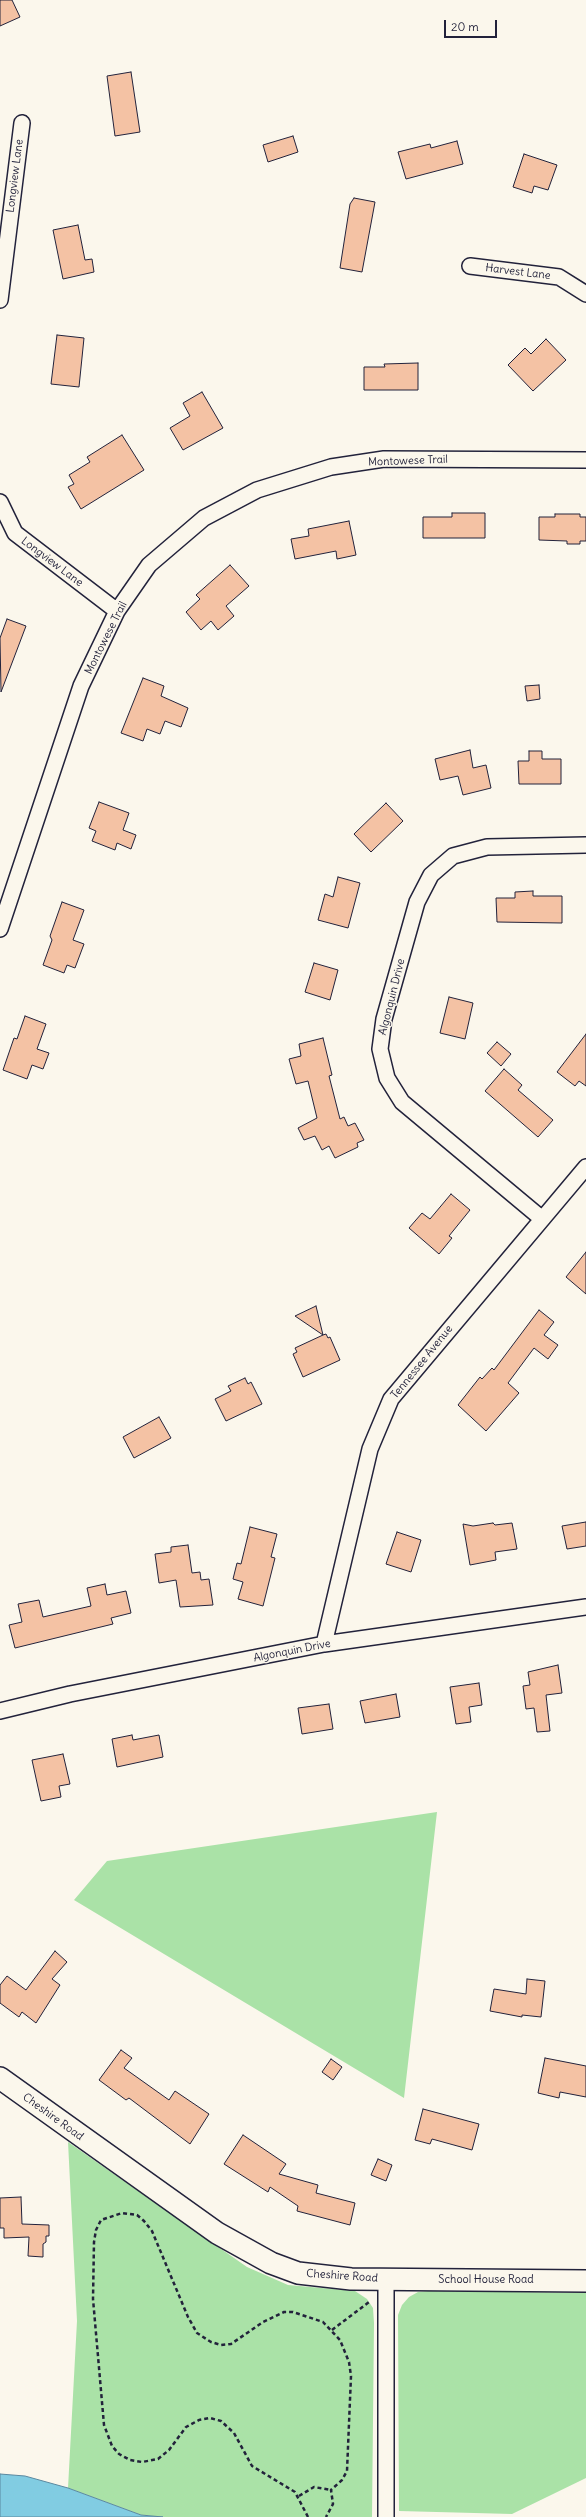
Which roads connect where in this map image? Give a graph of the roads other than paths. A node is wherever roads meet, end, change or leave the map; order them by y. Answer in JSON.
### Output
{"nodes":[{"id":1,"x":22,"y":123,"type":"dead end"},
{"id":2,"x":470,"y":266,"type":"dead end"},
{"id":3,"x":586,"y":294,"type":"edge"},
{"id":4,"x":0,"y":300,"type":"edge"},
{"id":5,"x":586,"y":460,"type":"edge"},
{"id":6,"x":0,"y":502,"type":"edge"},
{"id":7,"x":117,"y":611,"type":"junction"},
{"id":8,"x":586,"y":844,"type":"edge"},
{"id":9,"x":0,"y":929,"type":"edge"},
{"id":10,"x":586,"y":1167,"type":"edge"},
{"id":11,"x":541,"y":1218,"type":"junction"},
{"id":12,"x":586,"y":1607,"type":"edge"},
{"id":13,"x":324,"y":1644,"type":"junction"},
{"id":14,"x":0,"y":1711,"type":"edge"},
{"id":15,"x":0,"y":2078,"type":"edge"},
{"id":16,"x":386,"y":2280,"type":"junction"},
{"id":17,"x":586,"y":2281,"type":"edge"},
{"id":18,"x":386,"y":2517,"type":"edge"}],
"edges":[{"from":1,"to":4,"type":"street","name":"Longview Lane"},
{"from":2,"to":3,"type":"street","name":"Harvest Lane"},
{"from":5,"to":7,"type":"street","name":"Montowese Trail"},
{"from":6,"to":7,"type":"street","name":"Longview Lane"},
{"from":7,"to":9,"type":"street","name":"Montowese Trail"},
{"from":8,"to":11,"type":"street","name":"Algonquin Drive"},
{"from":10,"to":11,"type":"street","name":"Tennessee Avenue"},
{"from":11,"to":13,"type":"street","name":"Tennessee Avenue"},
{"from":12,"to":13,"type":"street","name":"Algonquin Drive"},
{"from":13,"to":14,"type":"street","name":"Algonquin Drive"},
{"from":15,"to":16,"type":"street","name":"Cheshire Road"},
{"from":16,"to":17,"type":"street","name":"School House Road"},
{"from":16,"to":18,"type":"street","name":"Cheshire Road"}]}
